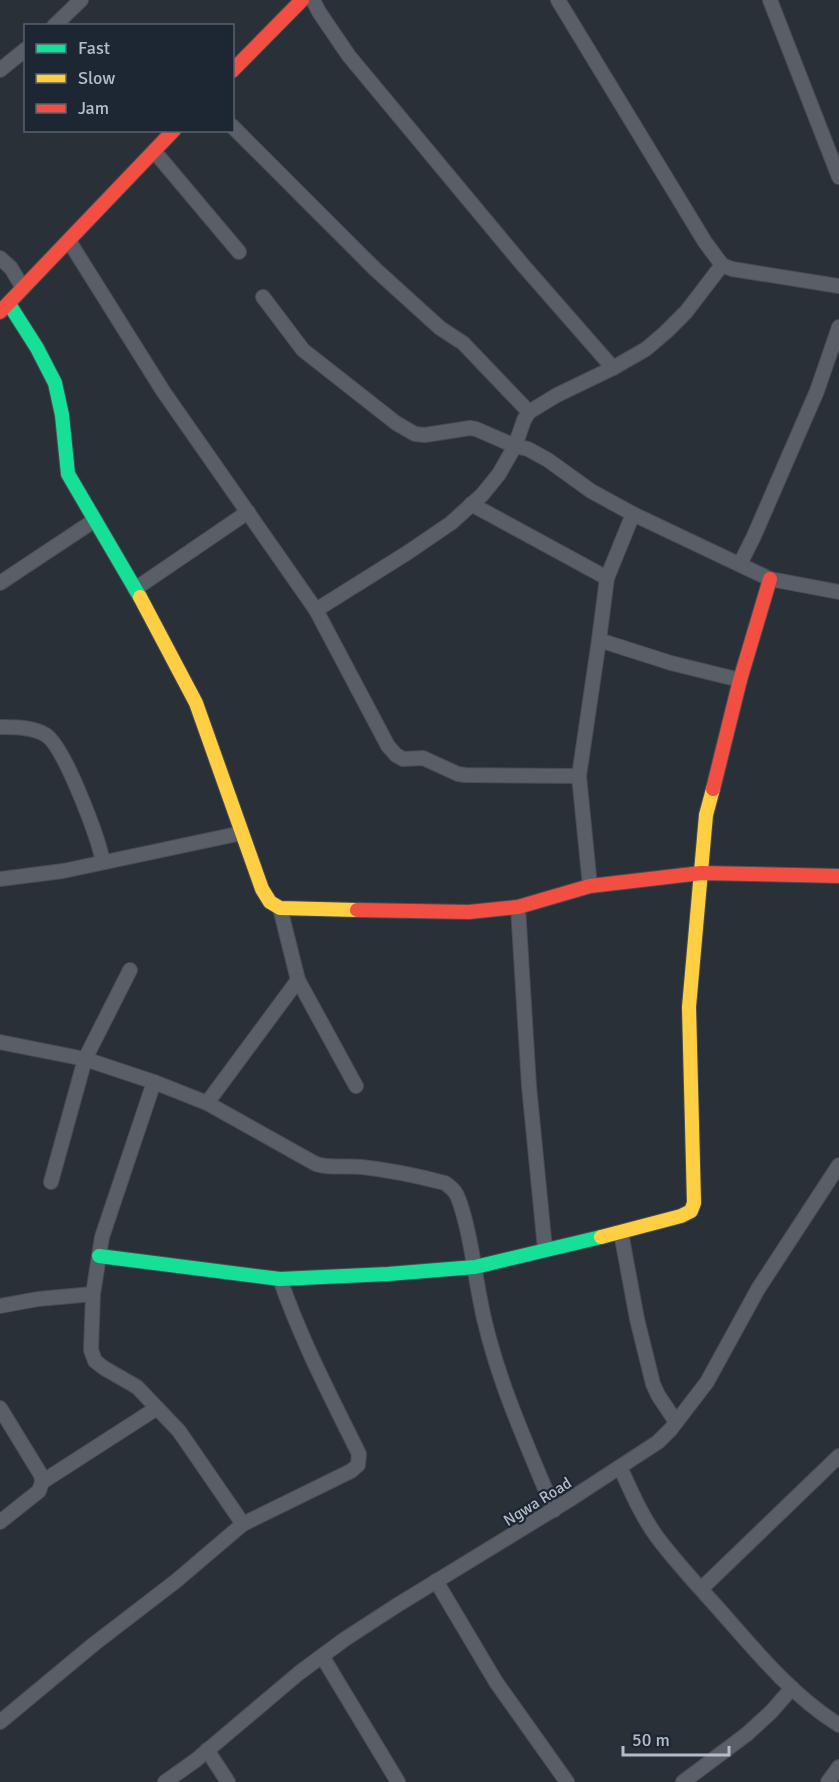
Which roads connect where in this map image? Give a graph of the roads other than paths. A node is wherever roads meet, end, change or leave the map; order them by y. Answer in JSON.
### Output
{"nodes":[{"id":1,"x":81,"y":0,"type":"edge"},
{"id":2,"x":302,"y":0,"type":"edge"},
{"id":3,"x":314,"y":0,"type":"edge"},
{"id":4,"x":558,"y":0,"type":"edge"},
{"id":5,"x":770,"y":0,"type":"edge"},
{"id":6,"x":56,"y":24,"type":"edge"},
{"id":7,"x":24,"y":51,"type":"edge"},
{"id":8,"x":234,"y":69,"type":"edge"},
{"id":9,"x":0,"y":70,"type":"edge"},
{"id":10,"x":234,"y":128,"type":"edge"},
{"id":11,"x":172,"y":132,"type":"edge"},
{"id":12,"x":154,"y":151,"type":"junction"},
{"id":13,"x":839,"y":177,"type":"edge"},
{"id":14,"x":69,"y":241,"type":"junction"},
{"id":15,"x":239,"y":252,"type":"dead end"},
{"id":16,"x":0,"y":258,"type":"edge"},
{"id":17,"x":722,"y":265,"type":"junction"},
{"id":18,"x":839,"y":286,"type":"edge"},
{"id":19,"x":23,"y":288,"type":"junction"},
{"id":20,"x":263,"y":297,"type":"dead end"},
{"id":21,"x":5,"y":308,"type":"edge"},
{"id":22,"x":839,"y":327,"type":"edge"},
{"id":23,"x":613,"y":368,"type":"junction"},
{"id":24,"x":529,"y":412,"type":"junction"},
{"id":25,"x":515,"y":446,"type":"junction"},
{"id":26,"x":471,"y":504,"type":"junction"},
{"id":27,"x":248,"y":512,"type":"junction"},
{"id":28,"x":633,"y":514,"type":"junction"},
{"id":29,"x":95,"y":520,"type":"junction"},
{"id":30,"x":740,"y":564,"type":"junction"},
{"id":31,"x":607,"y":578,"type":"junction"},
{"id":32,"x":770,"y":579,"type":"junction"},
{"id":33,"x":0,"y":583,"type":"edge"},
{"id":34,"x":135,"y":589,"type":"junction"},
{"id":35,"x":839,"y":592,"type":"edge"},
{"id":36,"x":316,"y":610,"type":"junction"},
{"id":37,"x":599,"y":640,"type":"junction"},
{"id":38,"x":740,"y":680,"type":"junction"},
{"id":39,"x":0,"y":727,"type":"edge"},
{"id":40,"x":579,"y":776,"type":"junction"},
{"id":41,"x":242,"y":833,"type":"junction"},
{"id":42,"x":104,"y":862,"type":"junction"},
{"id":43,"x":701,"y":873,"type":"junction"},
{"id":44,"x":839,"y":876,"type":"edge"},
{"id":45,"x":0,"y":879,"type":"edge"},
{"id":46,"x":590,"y":886,"type":"junction"},
{"id":47,"x":518,"y":906,"type":"junction"},
{"id":48,"x":280,"y":908,"type":"junction"},
{"id":49,"x":130,"y":970,"type":"dead end"},
{"id":50,"x":298,"y":980,"type":"junction"},
{"id":51,"x":0,"y":1042,"type":"edge"},
{"id":52,"x":85,"y":1059,"type":"junction"},
{"id":53,"x":154,"y":1082,"type":"junction"},
{"id":54,"x":357,"y":1086,"type":"dead end"},
{"id":55,"x":207,"y":1103,"type":"junction"},
{"id":56,"x":839,"y":1165,"type":"edge"},
{"id":57,"x":51,"y":1182,"type":"dead end"},
{"id":58,"x":617,"y":1233,"type":"junction"},
{"id":59,"x":545,"y":1249,"type":"junction"},
{"id":60,"x":99,"y":1256,"type":"junction"},
{"id":61,"x":476,"y":1267,"type":"junction"},
{"id":62,"x":280,"y":1279,"type":"junction"},
{"id":63,"x":93,"y":1294,"type":"junction"},
{"id":64,"x":0,"y":1306,"type":"edge"},
{"id":65,"x":0,"y":1408,"type":"edge"},
{"id":66,"x":157,"y":1408,"type":"junction"},
{"id":67,"x":676,"y":1422,"type":"junction"},
{"id":68,"x":839,"y":1456,"type":"edge"},
{"id":69,"x":620,"y":1467,"type":"junction"},
{"id":70,"x":42,"y":1482,"type":"junction"},
{"id":71,"x":554,"y":1510,"type":"junction"},
{"id":72,"x":0,"y":1522,"type":"edge"},
{"id":73,"x":243,"y":1524,"type":"junction"},
{"id":74,"x":436,"y":1581,"type":"junction"},
{"id":75,"x":701,"y":1589,"type":"junction"},
{"id":76,"x":322,"y":1656,"type":"junction"},
{"id":77,"x":792,"y":1688,"type":"junction"},
{"id":78,"x":0,"y":1722,"type":"edge"},
{"id":79,"x":839,"y":1725,"type":"edge"},
{"id":80,"x":207,"y":1750,"type":"junction"},
{"id":81,"x":839,"y":1767,"type":"edge"},
{"id":82,"x":165,"y":1782,"type":"edge"},
{"id":83,"x":228,"y":1782,"type":"edge"},
{"id":84,"x":398,"y":1782,"type":"edge"},
{"id":85,"x":567,"y":1782,"type":"edge"},
{"id":86,"x":683,"y":1782,"type":"edge"},
{"id":87,"x":828,"y":1782,"type":"edge"}],
"edges":[{"from":1,"to":6,"type":"street"},
{"from":2,"to":8,"type":"street"},
{"from":3,"to":23,"type":"street"},
{"from":4,"to":17,"type":"street"},
{"from":5,"to":13,"type":"street"},
{"from":7,"to":9,"type":"street"},
{"from":10,"to":24,"type":"street"},
{"from":11,"to":12,"type":"street"},
{"from":12,"to":14,"type":"street"},
{"from":12,"to":15,"type":"street"},
{"from":14,"to":19,"type":"street"},
{"from":14,"to":27,"type":"street"},
{"from":16,"to":19,"type":"street"},
{"from":17,"to":18,"type":"street"},
{"from":17,"to":23,"type":"street"},
{"from":19,"to":21,"type":"street"},
{"from":20,"to":25,"type":"street"},
{"from":21,"to":29,"type":"street"},
{"from":22,"to":30,"type":"street"},
{"from":23,"to":24,"type":"street"},
{"from":24,"to":25,"type":"street"},
{"from":25,"to":26,"type":"street"},
{"from":25,"to":28,"type":"street"},
{"from":26,"to":31,"type":"street"},
{"from":26,"to":36,"type":"street"},
{"from":27,"to":34,"type":"street"},
{"from":27,"to":36,"type":"street"},
{"from":28,"to":30,"type":"street"},
{"from":28,"to":31,"type":"street"},
{"from":29,"to":33,"type":"street"},
{"from":29,"to":34,"type":"street"},
{"from":30,"to":32,"type":"street"},
{"from":31,"to":37,"type":"street"},
{"from":32,"to":35,"type":"street"},
{"from":32,"to":38,"type":"street"},
{"from":34,"to":41,"type":"street"},
{"from":36,"to":40,"type":"street"},
{"from":37,"to":38,"type":"street"},
{"from":37,"to":40,"type":"street"},
{"from":38,"to":43,"type":"street"},
{"from":39,"to":42,"type":"street"},
{"from":40,"to":46,"type":"street"},
{"from":41,"to":42,"type":"street"},
{"from":41,"to":48,"type":"street"},
{"from":42,"to":45,"type":"street"},
{"from":43,"to":44,"type":"street"},
{"from":43,"to":46,"type":"street"},
{"from":43,"to":58,"type":"street"},
{"from":46,"to":47,"type":"street"},
{"from":47,"to":48,"type":"street"},
{"from":47,"to":59,"type":"street"},
{"from":48,"to":50,"type":"street"},
{"from":49,"to":52,"type":"street"},
{"from":50,"to":54,"type":"street"},
{"from":50,"to":55,"type":"street"},
{"from":51,"to":52,"type":"street"},
{"from":52,"to":53,"type":"street"},
{"from":52,"to":57,"type":"street"},
{"from":53,"to":55,"type":"street"},
{"from":53,"to":60,"type":"street"},
{"from":55,"to":61,"type":"street"},
{"from":56,"to":67,"type":"street","name":"Ngwa Road"},
{"from":58,"to":59,"type":"street"},
{"from":58,"to":67,"type":"street"},
{"from":59,"to":61,"type":"street"},
{"from":60,"to":62,"type":"street"},
{"from":60,"to":63,"type":"street"},
{"from":61,"to":62,"type":"street"},
{"from":61,"to":71,"type":"street"},
{"from":62,"to":73,"type":"street"},
{"from":63,"to":64,"type":"street"},
{"from":63,"to":66,"type":"street"},
{"from":65,"to":70,"type":"street"},
{"from":66,"to":70,"type":"street"},
{"from":66,"to":73,"type":"street"},
{"from":67,"to":69,"type":"street","name":"Ngwa Road"},
{"from":68,"to":75,"type":"street"},
{"from":69,"to":71,"type":"street","name":"Ngwa Road"},
{"from":69,"to":75,"type":"street"},
{"from":70,"to":72,"type":"street"},
{"from":71,"to":74,"type":"street","name":"Ngwa Road"},
{"from":73,"to":78,"type":"street"},
{"from":74,"to":76,"type":"street","name":"Ngwa Road"},
{"from":74,"to":85,"type":"street"},
{"from":75,"to":77,"type":"street"},
{"from":76,"to":80,"type":"street","name":"Ngwa Road"},
{"from":76,"to":84,"type":"street"},
{"from":77,"to":79,"type":"street"},
{"from":77,"to":86,"type":"street"},
{"from":80,"to":82,"type":"street","name":"Ngwa Road"},
{"from":80,"to":83,"type":"street"},
{"from":81,"to":87,"type":"street"}]}
